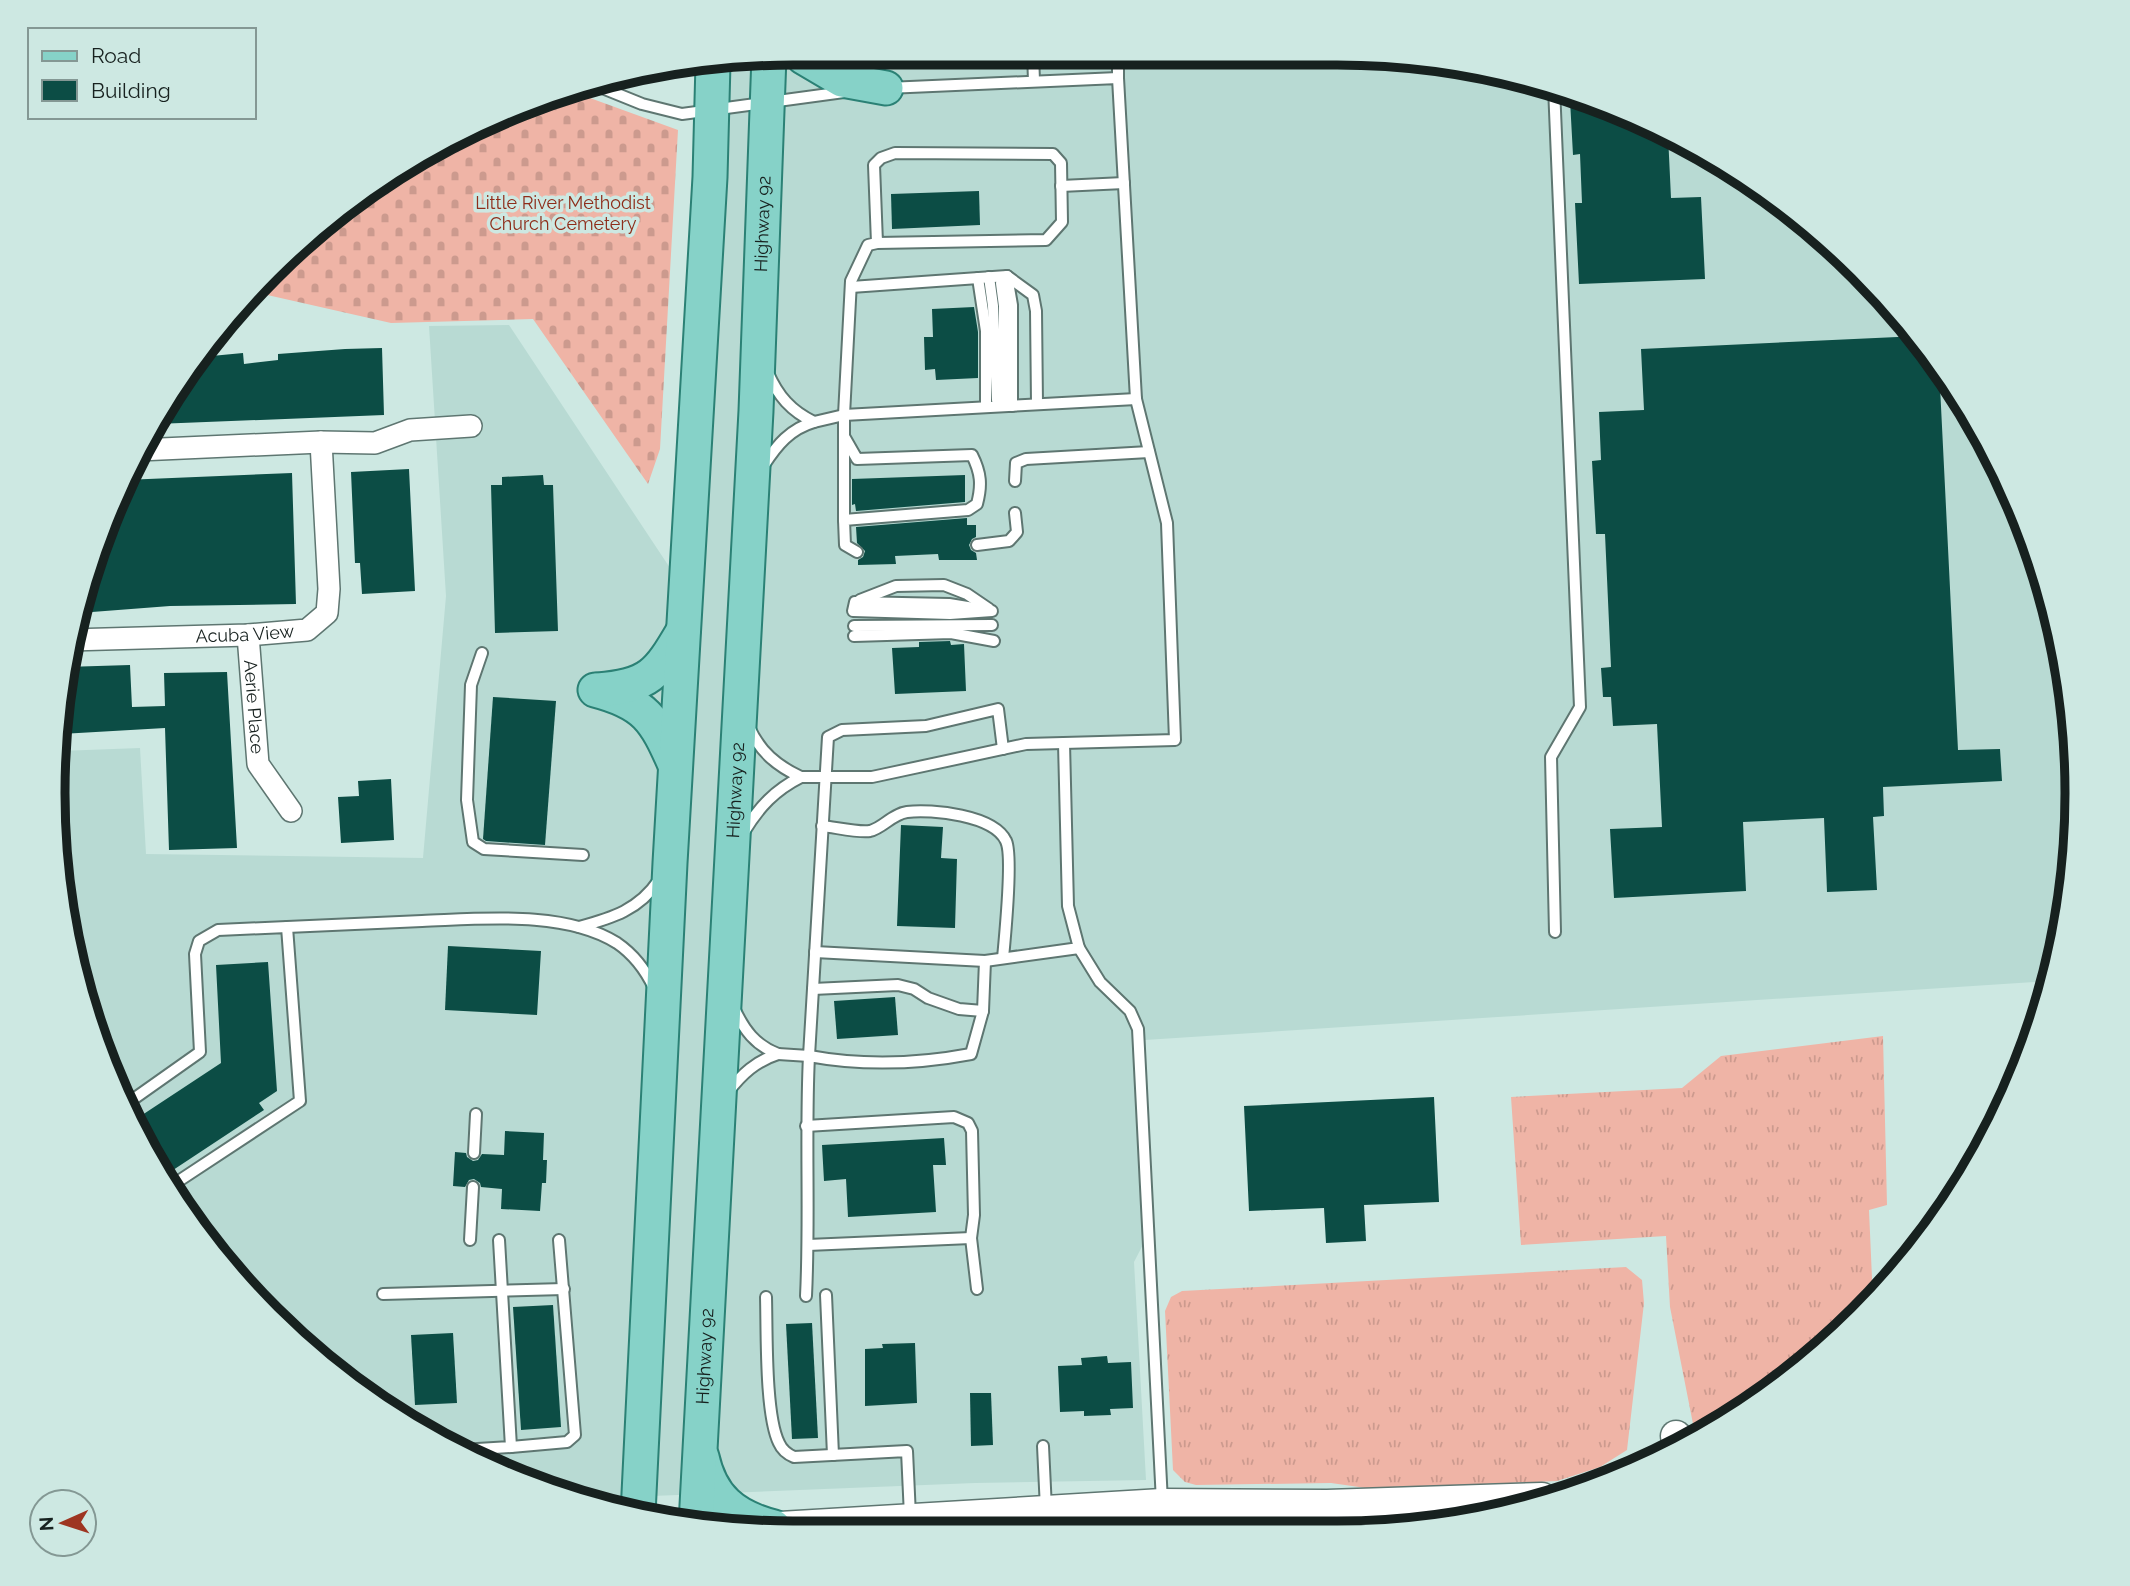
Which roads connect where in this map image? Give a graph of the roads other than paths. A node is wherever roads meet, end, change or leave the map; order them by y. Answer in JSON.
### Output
{"nodes":[{"id":1,"x":817,"y":65,"type":"edge"},
{"id":2,"x":1033,"y":65,"type":"edge"},
{"id":3,"x":1118,"y":65,"type":"edge"},
{"id":4,"x":769,"y":66,"type":"edge"},
{"id":5,"x":713,"y":69,"type":"edge"},
{"id":6,"x":1118,"y":78,"type":"junction"},
{"id":7,"x":1034,"y":81,"type":"junction"},
{"id":8,"x":886,"y":88,"type":"junction"},
{"id":9,"x":606,"y":90,"type":"edge"},
{"id":10,"x":1555,"y":98,"type":"edge"},
{"id":11,"x":769,"y":102,"type":"junction"},
{"id":12,"x":713,"y":111,"type":"junction"},
{"id":13,"x":1124,"y":183,"type":"junction"},
{"id":14,"x":1061,"y":186,"type":"junction"},
{"id":15,"x":877,"y":243,"type":"junction"},
{"id":16,"x":993,"y":277,"type":"junction"},
{"id":17,"x":851,"y":287,"type":"junction"},
{"id":18,"x":758,"y":343,"type":"junction"},
{"id":19,"x":1136,"y":399,"type":"junction"},
{"id":20,"x":1037,"y":404,"type":"junction"},
{"id":21,"x":1000,"y":406,"type":"junction"},
{"id":22,"x":844,"y":415,"type":"junction"},
{"id":23,"x":814,"y":422,"type":"junction"},
{"id":24,"x":471,"y":426,"type":"dead end"},
{"id":25,"x":844,"y":436,"type":"junction"},
{"id":26,"x":321,"y":442,"type":"junction"},
{"id":27,"x":151,"y":449,"type":"edge"},
{"id":28,"x":1149,"y":452,"type":"junction"},
{"id":29,"x":1015,"y":481,"type":"dead end"},
{"id":30,"x":752,"y":486,"type":"junction"},
{"id":31,"x":1016,"y":513,"type":"dead end"},
{"id":32,"x":844,"y":520,"type":"junction"},
{"id":33,"x":976,"y":545,"type":"dead end"},
{"id":34,"x":857,"y":552,"type":"dead end"},
{"id":35,"x":854,"y":607,"type":"joint"},
{"id":36,"x":992,"y":625,"type":"dead end"},
{"id":37,"x":684,"y":629,"type":"junction"},
{"id":38,"x":248,"y":635,"type":"junction"},
{"id":39,"x":82,"y":640,"type":"edge"},
{"id":40,"x":994,"y":641,"type":"dead end"},
{"id":41,"x":482,"y":653,"type":"dead end"},
{"id":42,"x":740,"y":707,"type":"junction"},
{"id":43,"x":1064,"y":743,"type":"junction"},
{"id":44,"x":1003,"y":749,"type":"junction"},
{"id":45,"x":675,"y":767,"type":"junction"},
{"id":46,"x":801,"y":777,"type":"junction"},
{"id":47,"x":824,"y":777,"type":"junction"},
{"id":48,"x":291,"y":811,"type":"dead end"},
{"id":49,"x":822,"y":826,"type":"junction"},
{"id":50,"x":732,"y":853,"type":"junction"},
{"id":51,"x":583,"y":855,"type":"dead end"},
{"id":52,"x":670,"y":863,"type":"junction"},
{"id":53,"x":287,"y":927,"type":"junction"},
{"id":54,"x":578,"y":927,"type":"junction"},
{"id":55,"x":1555,"y":932,"type":"dead end"},
{"id":56,"x":1079,"y":948,"type":"junction"},
{"id":57,"x":815,"y":952,"type":"junction"},
{"id":58,"x":1003,"y":958,"type":"junction"},
{"id":59,"x":985,"y":961,"type":"junction"},
{"id":60,"x":725,"y":988,"type":"junction"},
{"id":61,"x":813,"y":989,"type":"junction"},
{"id":62,"x":663,"y":1006,"type":"junction"},
{"id":63,"x":983,"y":1011,"type":"junction"},
{"id":64,"x":778,"y":1054,"type":"junction"},
{"id":65,"x":809,"y":1056,"type":"junction"},
{"id":66,"x":133,"y":1099,"type":"edge"},
{"id":67,"x":719,"y":1106,"type":"junction"},
{"id":68,"x":476,"y":1114,"type":"dead end"},
{"id":69,"x":806,"y":1126,"type":"junction"},
{"id":70,"x":474,"y":1153,"type":"dead end"},
{"id":71,"x":177,"y":1182,"type":"edge"},
{"id":72,"x":473,"y":1187,"type":"dead end"},
{"id":73,"x":971,"y":1238,"type":"junction"},
{"id":74,"x":470,"y":1240,"type":"dead end"},
{"id":75,"x":499,"y":1240,"type":"dead end"},
{"id":76,"x":559,"y":1240,"type":"dead end"},
{"id":77,"x":808,"y":1245,"type":"junction"},
{"id":78,"x":564,"y":1289,"type":"junction"},
{"id":79,"x":978,"y":1289,"type":"dead end"},
{"id":80,"x":502,"y":1290,"type":"junction"},
{"id":81,"x":383,"y":1294,"type":"dead end"},
{"id":82,"x":826,"y":1295,"type":"dead end"},
{"id":83,"x":806,"y":1296,"type":"dead end"},
{"id":84,"x":766,"y":1297,"type":"dead end"},
{"id":85,"x":1043,"y":1446,"type":"dead end"},
{"id":86,"x":511,"y":1447,"type":"junction"},
{"id":87,"x":700,"y":1447,"type":"junction"},
{"id":88,"x":477,"y":1449,"type":"edge"},
{"id":89,"x":833,"y":1455,"type":"junction"},
{"id":90,"x":1513,"y":1499,"type":"edge"},
{"id":91,"x":638,"y":1504,"type":"edge"},
{"id":92,"x":1162,"y":1504,"type":"junction"},
{"id":93,"x":1327,"y":1505,"type":"junction"},
{"id":94,"x":696,"y":1515,"type":"edge"},
{"id":95,"x":910,"y":1519,"type":"junction"},
{"id":96,"x":754,"y":1520,"type":"edge"},
{"id":97,"x":876,"y":1521,"type":"edge"},
{"id":98,"x":1047,"y":1521,"type":"edge"},
{"id":99,"x":1200,"y":1521,"type":"edge"}],
"edges":[{"from":1,"to":8,"type":"main road"},
{"from":2,"to":7,"type":"lane"},
{"from":3,"to":6,"type":"lane"},
{"from":4,"to":11,"type":"main road","name":"Highway 92"},
{"from":5,"to":12,"type":"main road"},
{"from":6,"to":7,"type":"lane"},
{"from":6,"to":13,"type":"lane"},
{"from":7,"to":8,"type":"lane"},
{"from":8,"to":11,"type":"lane"},
{"from":9,"to":12,"type":"lane"},
{"from":10,"to":55,"type":"lane"},
{"from":11,"to":12,"type":"lane"},
{"from":11,"to":18,"type":"main road","name":"Highway 92"},
{"from":12,"to":37,"type":"main road"},
{"from":13,"to":14,"type":"lane"},
{"from":13,"to":19,"type":"lane"},
{"from":14,"to":15,"type":"lane"},
{"from":14,"to":15,"type":"lane"},
{"from":15,"to":17,"type":"lane"},
{"from":16,"to":17,"type":"lane"},
{"from":16,"to":20,"type":"lane"},
{"from":16,"to":21,"type":"lane"},
{"from":16,"to":21,"type":"lane"},
{"from":17,"to":22,"type":"lane"},
{"from":18,"to":23,"type":"lane"},
{"from":18,"to":30,"type":"main road","name":"Highway 92"},
{"from":19,"to":20,"type":"lane"},
{"from":19,"to":28,"type":"lane"},
{"from":20,"to":21,"type":"lane"},
{"from":21,"to":22,"type":"lane"},
{"from":22,"to":23,"type":"lane"},
{"from":22,"to":25,"type":"lane"},
{"from":23,"to":30,"type":"lane"},
{"from":24,"to":26,"type":"street"},
{"from":25,"to":32,"type":"lane"},
{"from":25,"to":32,"type":"lane"},
{"from":26,"to":27,"type":"street"},
{"from":26,"to":38,"type":"street","name":"Acuba View"},
{"from":28,"to":29,"type":"lane"},
{"from":28,"to":43,"type":"lane"},
{"from":30,"to":42,"type":"main road","name":"Highway 92"},
{"from":31,"to":33,"type":"lane"},
{"from":32,"to":34,"type":"lane"},
{"from":35,"to":35,"type":"lane"},
{"from":36,"to":40,"type":"lane"},
{"from":37,"to":45,"type":"main road"},
{"from":37,"to":45,"type":"main road"},
{"from":38,"to":39,"type":"street","name":"Acuba View"},
{"from":38,"to":48,"type":"street","name":"Aerie Place"},
{"from":41,"to":51,"type":"lane"},
{"from":42,"to":46,"type":"lane"},
{"from":42,"to":50,"type":"main road","name":"Highway 92"},
{"from":43,"to":44,"type":"lane"},
{"from":43,"to":56,"type":"lane"},
{"from":44,"to":47,"type":"lane"},
{"from":44,"to":47,"type":"lane"},
{"from":45,"to":52,"type":"main road"},
{"from":46,"to":47,"type":"lane"},
{"from":46,"to":50,"type":"lane"},
{"from":47,"to":49,"type":"lane"},
{"from":49,"to":57,"type":"lane"},
{"from":49,"to":58,"type":"lane"},
{"from":50,"to":60,"type":"main road","name":"Highway 92"},
{"from":52,"to":54,"type":"lane"},
{"from":52,"to":62,"type":"main road"},
{"from":53,"to":54,"type":"lane"},
{"from":53,"to":66,"type":"lane"},
{"from":53,"to":71,"type":"lane"},
{"from":54,"to":62,"type":"lane"},
{"from":56,"to":58,"type":"lane"},
{"from":56,"to":92,"type":"lane"},
{"from":57,"to":59,"type":"lane"},
{"from":57,"to":61,"type":"lane"},
{"from":58,"to":59,"type":"lane"},
{"from":59,"to":63,"type":"lane"},
{"from":60,"to":64,"type":"lane"},
{"from":60,"to":67,"type":"main road","name":"Highway 92"},
{"from":61,"to":63,"type":"lane"},
{"from":61,"to":65,"type":"lane"},
{"from":62,"to":91,"type":"main road"},
{"from":63,"to":65,"type":"lane"},
{"from":64,"to":65,"type":"lane"},
{"from":64,"to":67,"type":"lane"},
{"from":65,"to":69,"type":"lane"},
{"from":67,"to":87,"type":"main road","name":"Highway 92"},
{"from":68,"to":70,"type":"lane"},
{"from":69,"to":73,"type":"lane"},
{"from":69,"to":77,"type":"lane"},
{"from":72,"to":74,"type":"lane"},
{"from":73,"to":77,"type":"lane"},
{"from":73,"to":79,"type":"lane"},
{"from":75,"to":80,"type":"lane"},
{"from":76,"to":78,"type":"lane"},
{"from":77,"to":83,"type":"lane"},
{"from":78,"to":80,"type":"lane"},
{"from":78,"to":86,"type":"lane"},
{"from":80,"to":81,"type":"lane"},
{"from":80,"to":86,"type":"lane"},
{"from":82,"to":89,"type":"lane"},
{"from":84,"to":89,"type":"lane"},
{"from":85,"to":98,"type":"lane"},
{"from":86,"to":88,"type":"lane"},
{"from":87,"to":94,"type":"main road","name":"Highway 92"},
{"from":87,"to":96,"type":"main road"},
{"from":89,"to":95,"type":"lane"},
{"from":90,"to":93,"type":"street"},
{"from":92,"to":93,"type":"street"},
{"from":92,"to":98,"type":"street"},
{"from":93,"to":99,"type":"street"},
{"from":95,"to":97,"type":"street"},
{"from":95,"to":98,"type":"street"}]}
